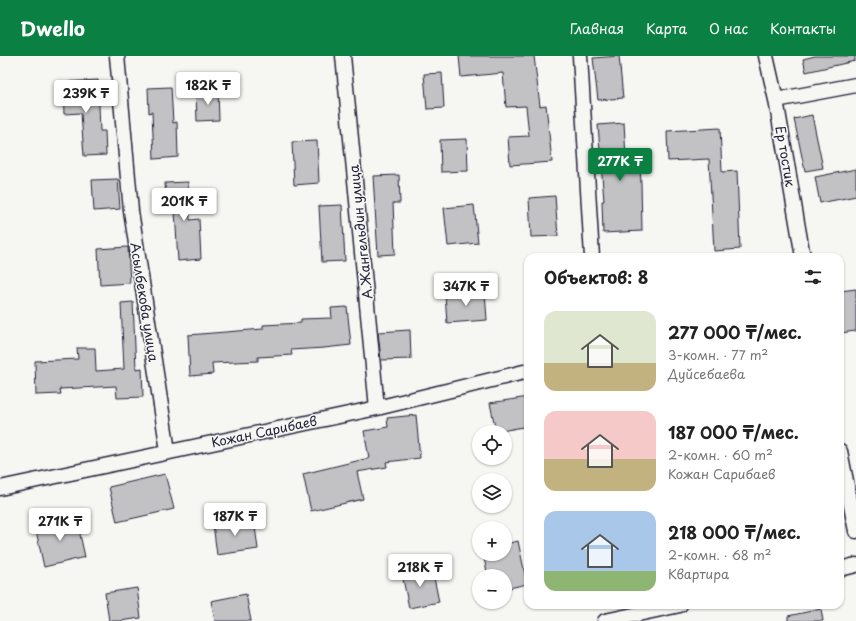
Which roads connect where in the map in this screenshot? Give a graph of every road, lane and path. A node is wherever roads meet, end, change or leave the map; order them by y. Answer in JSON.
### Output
{"nodes":[{"id":1,"x":117,"y":56,"type":"edge"},
{"id":2,"x":343,"y":56,"type":"edge"},
{"id":3,"x":580,"y":56,"type":"edge"},
{"id":4,"x":766,"y":56,"type":"edge"},
{"id":5,"x":856,"y":85,"type":"edge"},
{"id":6,"x":776,"y":100,"type":"junction"},
{"id":7,"x":592,"y":253,"type":"edge"},
{"id":8,"x":802,"y":253,"type":"edge"},
{"id":9,"x":524,"y":372,"type":"edge"},
{"id":10,"x":377,"y":408,"type":"junction"},
{"id":11,"x":168,"y":451,"type":"junction"},
{"id":12,"x":844,"y":471,"type":"edge"},
{"id":13,"x":0,"y":488,"type":"edge"},
{"id":14,"x":856,"y":531,"type":"edge"},
{"id":15,"x":856,"y":565,"type":"edge"},
{"id":16,"x":844,"y":568,"type":"edge"},
{"id":17,"x":660,"y":609,"type":"edge"},
{"id":18,"x":634,"y":614,"type":"edge"},
{"id":19,"x":605,"y":621,"type":"edge"}],
"edges":[{"from":1,"to":11,"type":"street","name":"Асылбекова улица"},
{"from":2,"to":10,"type":"street","name":"А.Жангельдин улица"},
{"from":3,"to":7,"type":"street"},
{"from":4,"to":6,"type":"street","name":"Ер тостик"},
{"from":5,"to":6,"type":"street"},
{"from":6,"to":8,"type":"street","name":"Ер тостик"},
{"from":9,"to":10,"type":"street","name":"Кожан Сарибаев"},
{"from":10,"to":11,"type":"street","name":"Кожан Сарибаев"},
{"from":11,"to":13,"type":"street","name":"Кожан Сарибаев"},
{"from":12,"to":14,"type":"street"},
{"from":15,"to":16,"type":"street"},
{"from":17,"to":18,"type":"street"},
{"from":18,"to":19,"type":"street"}]}
